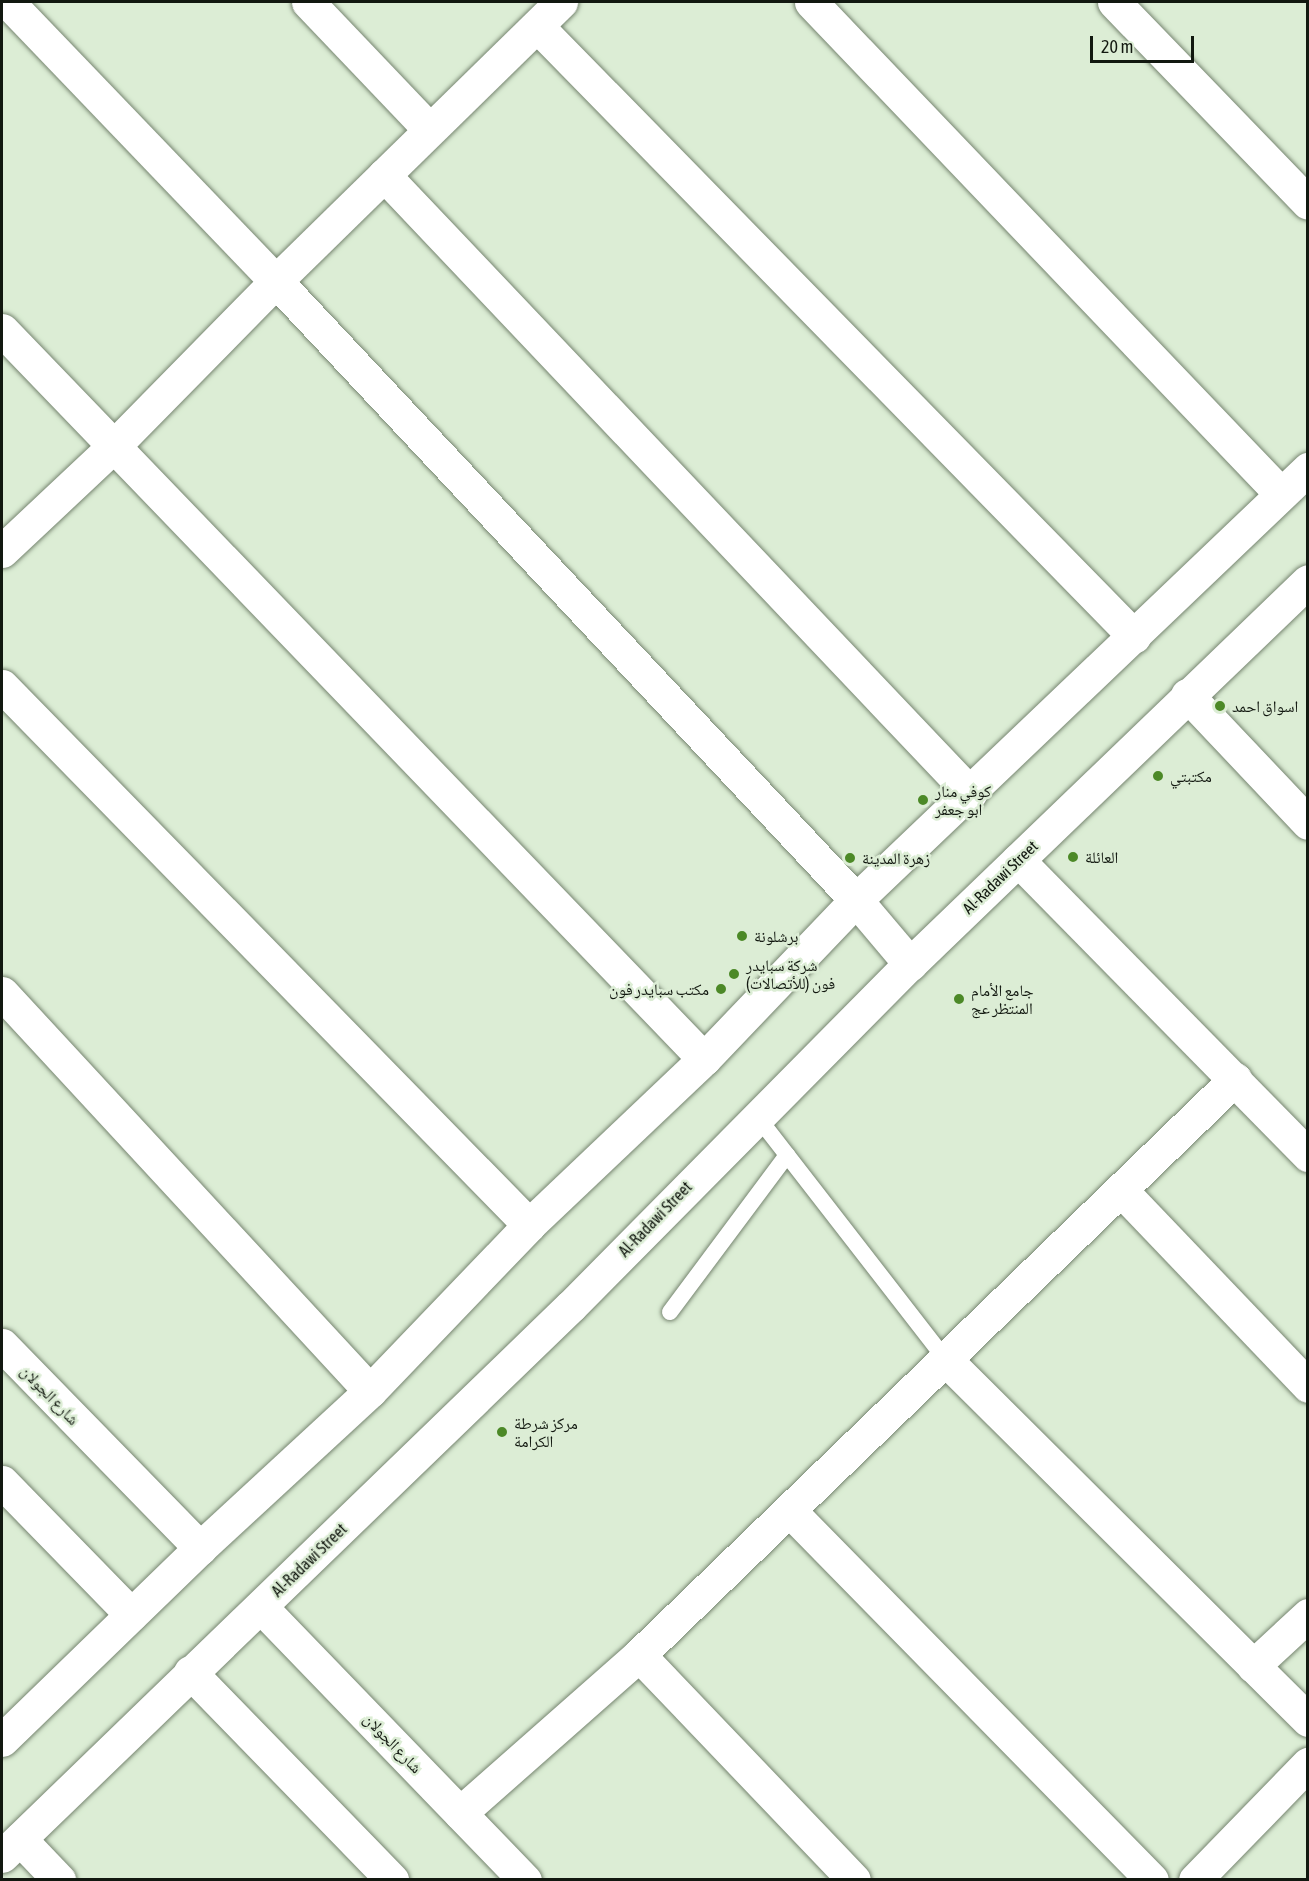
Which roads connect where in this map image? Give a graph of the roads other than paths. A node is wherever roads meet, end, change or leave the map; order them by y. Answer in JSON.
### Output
{"nodes":[{"id":1,"x":8,"y":2,"type":"edge"},
{"id":2,"x":308,"y":2,"type":"edge"},
{"id":3,"x":561,"y":2,"type":"edge"},
{"id":4,"x":811,"y":2,"type":"edge"},
{"id":5,"x":1114,"y":2,"type":"edge"},
{"id":6,"x":537,"y":26,"type":"junction"},
{"id":7,"x":429,"y":129,"type":"junction"},
{"id":8,"x":384,"y":175,"type":"junction"},
{"id":9,"x":1308,"y":204,"type":"edge"},
{"id":10,"x":276,"y":280,"type":"junction"},
{"id":11,"x":2,"y":330,"type":"edge"},
{"id":12,"x":114,"y":446,"type":"junction"},
{"id":13,"x":1308,"y":469,"type":"edge"},
{"id":14,"x":1281,"y":494,"type":"junction"},
{"id":15,"x":2,"y":551,"type":"edge"},
{"id":16,"x":1308,"y":581,"type":"edge"},
{"id":17,"x":1134,"y":636,"type":"junction"},
{"id":18,"x":2,"y":686,"type":"edge"},
{"id":19,"x":1188,"y":695,"type":"junction"},
{"id":20,"x":970,"y":793,"type":"junction"},
{"id":21,"x":1308,"y":823,"type":"edge"},
{"id":22,"x":1018,"y":860,"type":"junction"},
{"id":23,"x":856,"y":900,"type":"junction"},
{"id":24,"x":910,"y":964,"type":"junction"},
{"id":25,"x":2,"y":993,"type":"edge"},
{"id":26,"x":704,"y":1059,"type":"junction"},
{"id":27,"x":1235,"y":1079,"type":"junction"},
{"id":28,"x":756,"y":1115,"type":"junction"},
{"id":29,"x":787,"y":1155,"type":"junction"},
{"id":30,"x":1308,"y":1155,"type":"edge"},
{"id":31,"x":1121,"y":1190,"type":"junction"},
{"id":32,"x":529,"y":1225,"type":"junction"},
{"id":33,"x":670,"y":1312,"type":"dead end"},
{"id":34,"x":2,"y":1345,"type":"edge"},
{"id":35,"x":945,"y":1359,"type":"junction"},
{"id":36,"x":1308,"y":1386,"type":"edge"},
{"id":37,"x":370,"y":1391,"type":"junction"},
{"id":38,"x":2,"y":1482,"type":"edge"},
{"id":39,"x":789,"y":1510,"type":"junction"},
{"id":40,"x":200,"y":1548,"type":"junction"},
{"id":41,"x":261,"y":1607,"type":"junction"},
{"id":42,"x":130,"y":1614,"type":"junction"},
{"id":43,"x":1308,"y":1615,"type":"edge"},
{"id":44,"x":639,"y":1655,"type":"junction"},
{"id":45,"x":1253,"y":1666,"type":"junction"},
{"id":46,"x":190,"y":1672,"type":"junction"},
{"id":47,"x":1308,"y":1720,"type":"edge"},
{"id":48,"x":2,"y":1740,"type":"edge"},
{"id":49,"x":1308,"y":1764,"type":"edge"},
{"id":50,"x":460,"y":1813,"type":"junction"},
{"id":51,"x":11,"y":1848,"type":"edge"},
{"id":52,"x":59,"y":1880,"type":"edge"},
{"id":53,"x":392,"y":1880,"type":"edge"},
{"id":54,"x":525,"y":1880,"type":"edge"},
{"id":55,"x":854,"y":1880,"type":"edge"},
{"id":56,"x":1152,"y":1880,"type":"edge"},
{"id":57,"x":1195,"y":1880,"type":"edge"}],
"edges":[{"from":1,"to":10,"type":"street"},
{"from":2,"to":7,"type":"street"},
{"from":3,"to":6,"type":"street"},
{"from":4,"to":14,"type":"street"},
{"from":5,"to":9,"type":"street"},
{"from":6,"to":7,"type":"street"},
{"from":6,"to":17,"type":"street"},
{"from":7,"to":8,"type":"street"},
{"from":8,"to":10,"type":"street"},
{"from":8,"to":20,"type":"street"},
{"from":10,"to":12,"type":"street"},
{"from":10,"to":23,"type":"street"},
{"from":11,"to":12,"type":"street"},
{"from":12,"to":15,"type":"street"},
{"from":12,"to":26,"type":"street"},
{"from":13,"to":14,"type":"street"},
{"from":14,"to":17,"type":"street"},
{"from":16,"to":19,"type":"street","name":"Al-Radawi Street"},
{"from":17,"to":20,"type":"street"},
{"from":18,"to":32,"type":"street"},
{"from":19,"to":21,"type":"street"},
{"from":19,"to":22,"type":"street","name":"Al-Radawi Street"},
{"from":20,"to":23,"type":"street"},
{"from":22,"to":24,"type":"street","name":"Al-Radawi Street"},
{"from":22,"to":27,"type":"street"},
{"from":23,"to":24,"type":"street"},
{"from":23,"to":26,"type":"street"},
{"from":24,"to":28,"type":"street","name":"Al-Radawi Street"},
{"from":25,"to":37,"type":"street"},
{"from":26,"to":32,"type":"street"},
{"from":27,"to":30,"type":"street"},
{"from":27,"to":31,"type":"street"},
{"from":28,"to":29,"type":"lane"},
{"from":28,"to":41,"type":"street","name":"Al-Radawi Street"},
{"from":29,"to":33,"type":"lane"},
{"from":29,"to":35,"type":"lane"},
{"from":31,"to":35,"type":"street"},
{"from":31,"to":36,"type":"street"},
{"from":32,"to":37,"type":"street"},
{"from":34,"to":40,"type":"street","name":"شارع الجولان"},
{"from":35,"to":39,"type":"street"},
{"from":35,"to":45,"type":"street"},
{"from":37,"to":40,"type":"street"},
{"from":38,"to":42,"type":"street"},
{"from":39,"to":44,"type":"street"},
{"from":39,"to":56,"type":"street"},
{"from":40,"to":42,"type":"street"},
{"from":41,"to":46,"type":"street","name":"Al-Radawi Street"},
{"from":41,"to":50,"type":"street","name":"شارع الجولان"},
{"from":42,"to":48,"type":"street"},
{"from":43,"to":45,"type":"street"},
{"from":44,"to":50,"type":"street"},
{"from":44,"to":55,"type":"street"},
{"from":45,"to":47,"type":"street"},
{"from":46,"to":51,"type":"street","name":"Al-Radawi Street"},
{"from":46,"to":53,"type":"street"},
{"from":49,"to":57,"type":"street"},
{"from":50,"to":54,"type":"street","name":"شارع الجولان"},
{"from":51,"to":52,"type":"street"}]}
